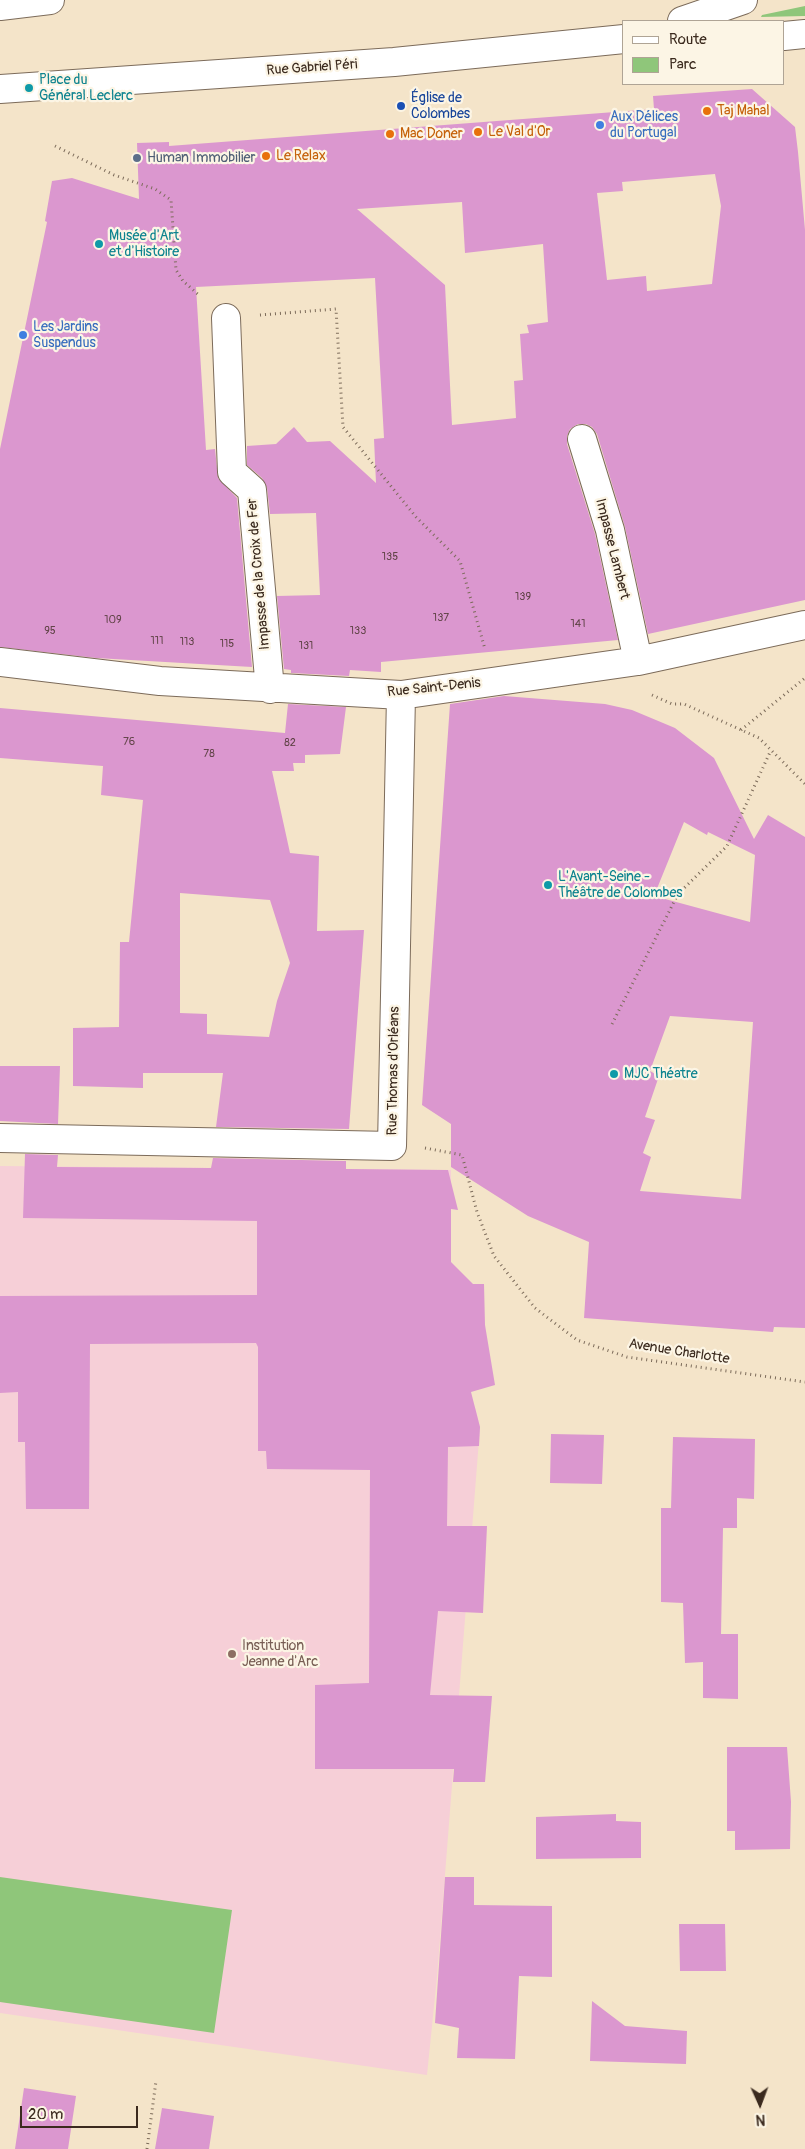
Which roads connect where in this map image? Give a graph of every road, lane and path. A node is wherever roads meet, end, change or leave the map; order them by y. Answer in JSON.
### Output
{"nodes":[{"id":1,"x":50,"y":0,"type":"edge"},
{"id":2,"x":743,"y":0,"type":"edge"},
{"id":3,"x":0,"y":6,"type":"edge"},
{"id":4,"x":685,"y":20,"type":"edge"},
{"id":5,"x":805,"y":34,"type":"edge"},
{"id":6,"x":785,"y":36,"type":"edge"},
{"id":7,"x":622,"y":39,"type":"edge"},
{"id":8,"x":0,"y":89,"type":"edge"},
{"id":9,"x":55,"y":146,"type":"dead end"},
{"id":10,"x":226,"y":318,"type":"junction"},
{"id":11,"x":582,"y":439,"type":"dead end"},
{"id":12,"x":805,"y":625,"type":"edge"},
{"id":13,"x":638,"y":661,"type":"junction"},
{"id":14,"x":0,"y":662,"type":"edge"},
{"id":15,"x":805,"y":678,"type":"edge"},
{"id":16,"x":492,"y":682,"type":"junction"},
{"id":17,"x":270,"y":689,"type":"junction"},
{"id":18,"x":401,"y":694,"type":"junction"},
{"id":19,"x":650,"y":694,"type":"dead end"},
{"id":20,"x":741,"y":730,"type":"junction"},
{"id":21,"x":771,"y":750,"type":"junction"},
{"id":22,"x":805,"y":784,"type":"edge"},
{"id":23,"x":612,"y":1024,"type":"dead end"},
{"id":24,"x":0,"y":1138,"type":"edge"},
{"id":25,"x":392,"y":1146,"type":"junction"},
{"id":26,"x":805,"y":1382,"type":"edge"},
{"id":27,"x":156,"y":2081,"type":"dead end"},
{"id":28,"x":146,"y":2149,"type":"edge"}],
"edges":[{"from":1,"to":3,"type":"street"},
{"from":2,"to":4,"type":"street"},
{"from":5,"to":6,"type":"street"},
{"from":7,"to":8,"type":"street","name":"Rue Gabriel Péri"},
{"from":9,"to":10,"type":"path"},
{"from":10,"to":16,"type":"path"},
{"from":10,"to":17,"type":"street","name":"Impasse de la Croix de Fer"},
{"from":11,"to":13,"type":"street","name":"Impasse Lambert"},
{"from":12,"to":13,"type":"street","name":"Rue Saint-Denis"},
{"from":13,"to":16,"type":"street","name":"Rue Saint-Denis"},
{"from":14,"to":17,"type":"street","name":"Rue Saint-Denis"},
{"from":15,"to":20,"type":"path"},
{"from":16,"to":18,"type":"street","name":"Rue Saint-Denis"},
{"from":17,"to":18,"type":"street","name":"Rue Saint-Denis"},
{"from":18,"to":25,"type":"street","name":"Rue Thomas d'Orléans"},
{"from":19,"to":20,"type":"path"},
{"from":20,"to":21,"type":"path"},
{"from":21,"to":22,"type":"path"},
{"from":21,"to":23,"type":"path"},
{"from":24,"to":25,"type":"street","name":"Rue Thomas d'Orléans"},
{"from":25,"to":26,"type":"path","name":"Avenue Charlotte"},
{"from":27,"to":28,"type":"path"}]}
